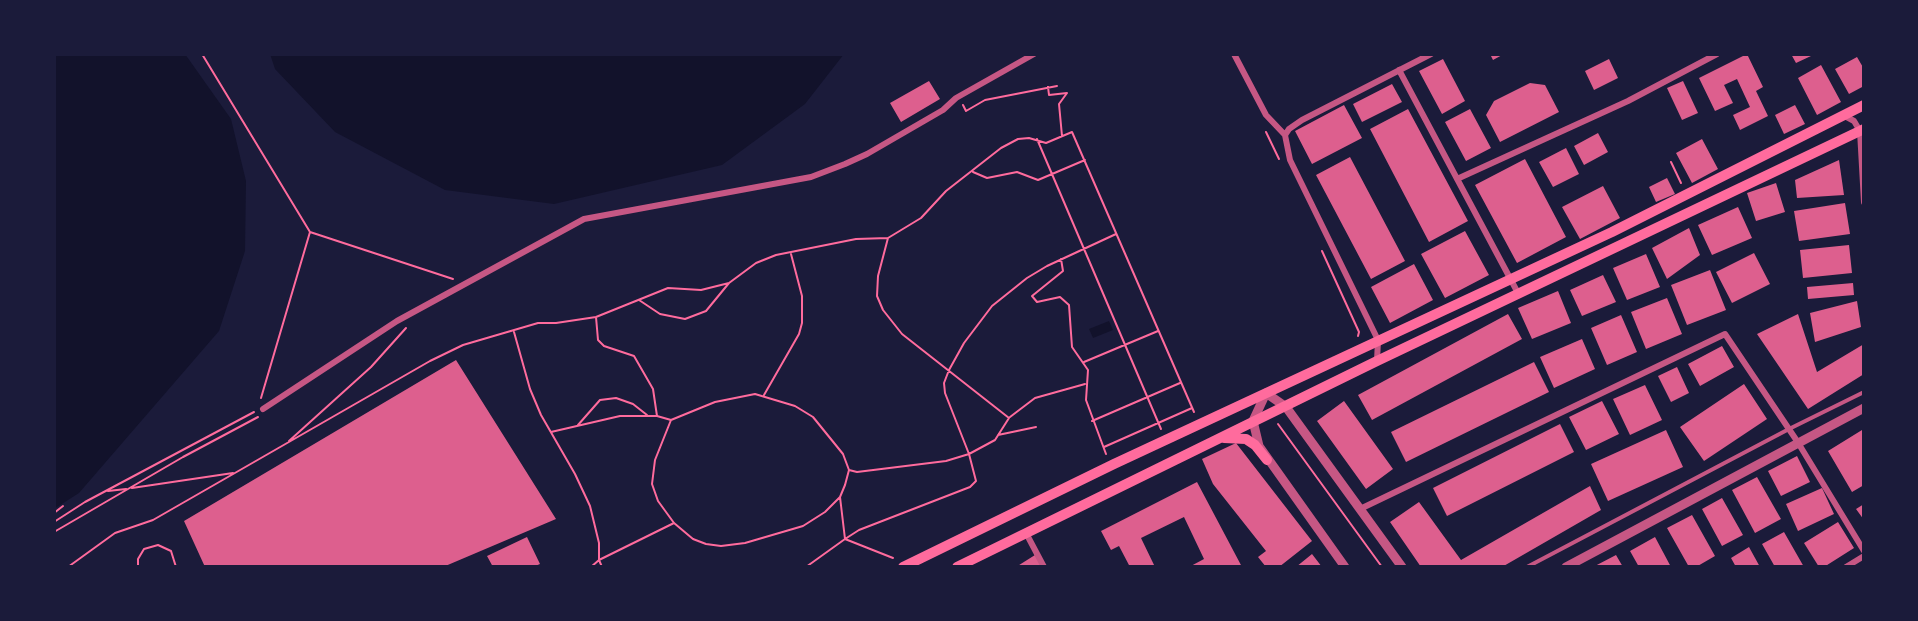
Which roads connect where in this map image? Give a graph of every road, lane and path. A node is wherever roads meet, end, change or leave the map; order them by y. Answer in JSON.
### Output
{"nodes":[{"id":1,"x":202,"y":54,"type":"edge"},
{"id":2,"x":1034,"y":54,"type":"edge"},
{"id":3,"x":1234,"y":54,"type":"edge"},
{"id":4,"x":1431,"y":54,"type":"edge"},
{"id":5,"x":1717,"y":54,"type":"edge"},
{"id":6,"x":1399,"y":70,"type":"junction"},
{"id":7,"x":1057,"y":86,"type":"dead end"},
{"id":8,"x":1048,"y":87,"type":"junction"},
{"id":9,"x":968,"y":100,"type":"dead end"},
{"id":10,"x":962,"y":103,"type":"dead end"},
{"id":11,"x":1864,"y":105,"type":"edge"},
{"id":12,"x":970,"y":109,"type":"dead end"},
{"id":13,"x":1843,"y":115,"type":"junction"},
{"id":14,"x":1862,"y":130,"type":"edge"},
{"id":15,"x":1062,"y":136,"type":"junction"},
{"id":16,"x":1285,"y":138,"type":"junction"},
{"id":17,"x":1036,"y":140,"type":"junction"},
{"id":18,"x":1085,"y":160,"type":"junction"},
{"id":19,"x":1671,"y":162,"type":"dead end"},
{"id":20,"x":973,"y":172,"type":"junction"},
{"id":21,"x":1052,"y":175,"type":"junction"},
{"id":22,"x":1457,"y":179,"type":"junction"},
{"id":23,"x":1686,"y":194,"type":"junction"},
{"id":24,"x":1864,"y":202,"type":"edge"},
{"id":25,"x":310,"y":232,"type":"junction"},
{"id":26,"x":1116,"y":234,"type":"junction"},
{"id":27,"x":888,"y":238,"type":"junction"},
{"id":28,"x":1083,"y":249,"type":"junction"},
{"id":29,"x":791,"y":254,"type":"junction"},
{"id":30,"x":1062,"y":259,"type":"junction"},
{"id":31,"x":1510,"y":280,"type":"junction"},
{"id":32,"x":465,"y":283,"type":"junction"},
{"id":33,"x":729,"y":283,"type":"junction"},
{"id":34,"x":1519,"y":295,"type":"junction"},
{"id":35,"x":639,"y":300,"type":"junction"},
{"id":36,"x":422,"y":307,"type":"junction"},
{"id":37,"x":596,"y":317,"type":"junction"},
{"id":38,"x":415,"y":323,"type":"dead end"},
{"id":39,"x":406,"y":329,"type":"junction"},
{"id":40,"x":1158,"y":331,"type":"junction"},
{"id":41,"x":514,"y":332,"type":"junction"},
{"id":42,"x":1378,"y":340,"type":"junction"},
{"id":43,"x":387,"y":341,"type":"dead end"},
{"id":44,"x":1125,"y":345,"type":"junction"},
{"id":45,"x":1377,"y":361,"type":"junction"},
{"id":46,"x":1084,"y":362,"type":"junction"},
{"id":47,"x":949,"y":370,"type":"junction"},
{"id":48,"x":1181,"y":382,"type":"junction"},
{"id":49,"x":1085,"y":384,"type":"junction"},
{"id":50,"x":1864,"y":392,"type":"edge"},
{"id":51,"x":1266,"y":393,"type":"junction"},
{"id":52,"x":764,"y":395,"type":"junction"},
{"id":53,"x":1147,"y":397,"type":"junction"},
{"id":54,"x":1286,"y":407,"type":"junction"},
{"id":55,"x":1192,"y":408,"type":"junction"},
{"id":56,"x":1864,"y":408,"type":"edge"},
{"id":57,"x":261,"y":411,"type":"junction"},
{"id":58,"x":1194,"y":413,"type":"dead end"},
{"id":59,"x":1271,"y":414,"type":"junction"},
{"id":60,"x":647,"y":415,"type":"junction"},
{"id":61,"x":657,"y":416,"type":"junction"},
{"id":62,"x":1009,"y":418,"type":"junction"},
{"id":63,"x":671,"y":420,"type":"junction"},
{"id":64,"x":1092,"y":421,"type":"junction"},
{"id":65,"x":1253,"y":421,"type":"junction"},
{"id":66,"x":1158,"y":423,"type":"junction"},
{"id":67,"x":576,"y":427,"type":"junction"},
{"id":68,"x":1036,"y":427,"type":"dead end"},
{"id":69,"x":1789,"y":429,"type":"junction"},
{"id":70,"x":549,"y":432,"type":"junction"},
{"id":71,"x":998,"y":435,"type":"junction"},
{"id":72,"x":1218,"y":438,"type":"junction"},
{"id":73,"x":1165,"y":440,"type":"junction"},
{"id":74,"x":1797,"y":441,"type":"junction"},
{"id":75,"x":285,"y":445,"type":"junction"},
{"id":76,"x":1103,"y":447,"type":"junction"},
{"id":77,"x":969,"y":454,"type":"junction"},
{"id":78,"x":1107,"y":455,"type":"dead end"},
{"id":79,"x":1267,"y":460,"type":"junction"},
{"id":80,"x":849,"y":470,"type":"junction"},
{"id":81,"x":236,"y":472,"type":"junction"},
{"id":82,"x":128,"y":489,"type":"junction"},
{"id":83,"x":106,"y":492,"type":"junction"},
{"id":84,"x":840,"y":498,"type":"junction"},
{"id":85,"x":63,"y":506,"type":"dead end"},
{"id":86,"x":1360,"y":508,"type":"junction"},
{"id":87,"x":54,"y":513,"type":"edge"},
{"id":88,"x":54,"y":522,"type":"edge"},
{"id":89,"x":674,"y":523,"type":"junction"},
{"id":90,"x":54,"y":532,"type":"edge"},
{"id":91,"x":1026,"y":533,"type":"junction"},
{"id":92,"x":845,"y":539,"type":"junction"},
{"id":93,"x":1864,"y":551,"type":"edge"},
{"id":94,"x":1864,"y":556,"type":"edge"},
{"id":95,"x":893,"y":558,"type":"dead end"},
{"id":96,"x":599,"y":560,"type":"junction"},
{"id":97,"x":68,"y":567,"type":"edge"},
{"id":98,"x":138,"y":567,"type":"edge"},
{"id":99,"x":176,"y":567,"type":"edge"},
{"id":100,"x":591,"y":567,"type":"edge"},
{"id":101,"x":602,"y":567,"type":"edge"},
{"id":102,"x":806,"y":567,"type":"edge"},
{"id":103,"x":903,"y":567,"type":"edge"},
{"id":104,"x":957,"y":567,"type":"edge"},
{"id":105,"x":1044,"y":567,"type":"edge"},
{"id":106,"x":1345,"y":567,"type":"edge"},
{"id":107,"x":1382,"y":567,"type":"edge"},
{"id":108,"x":1402,"y":567,"type":"edge"},
{"id":109,"x":1527,"y":567,"type":"edge"},
{"id":110,"x":1566,"y":567,"type":"edge"},
{"id":111,"x":1846,"y":567,"type":"edge"}],
"edges":[{"from":1,"to":25,"type":"path"},
{"from":2,"to":32,"type":"street"},
{"from":3,"to":16,"type":"street"},
{"from":4,"to":6,"type":"street"},
{"from":5,"to":22,"type":"street"},
{"from":6,"to":16,"type":"street"},
{"from":6,"to":22,"type":"street"},
{"from":7,"to":8,"type":"path"},
{"from":8,"to":12,"type":"path"},
{"from":8,"to":15,"type":"path"},
{"from":9,"to":10,"type":"path"},
{"from":11,"to":13,"type":"main road"},
{"from":13,"to":14,"type":"street"},
{"from":13,"to":23,"type":"main road"},
{"from":14,"to":24,"type":"street"},
{"from":14,"to":34,"type":"main road"},
{"from":15,"to":17,"type":"path"},
{"from":15,"to":18,"type":"path"},
{"from":16,"to":42,"type":"street"},
{"from":17,"to":20,"type":"path"},
{"from":17,"to":21,"type":"path"},
{"from":18,"to":21,"type":"path"},
{"from":18,"to":26,"type":"path"},
{"from":19,"to":23,"type":"path"},
{"from":20,"to":21,"type":"path"},
{"from":20,"to":27,"type":"path"},
{"from":21,"to":28,"type":"path"},
{"from":22,"to":31,"type":"street"},
{"from":23,"to":31,"type":"main road"},
{"from":25,"to":32,"type":"path"},
{"from":25,"to":57,"type":"path"},
{"from":26,"to":28,"type":"path"},
{"from":26,"to":40,"type":"path"},
{"from":27,"to":29,"type":"path"},
{"from":27,"to":47,"type":"path"},
{"from":28,"to":30,"type":"path"},
{"from":28,"to":44,"type":"path"},
{"from":29,"to":33,"type":"path"},
{"from":29,"to":52,"type":"path"},
{"from":30,"to":46,"type":"path"},
{"from":30,"to":47,"type":"path"},
{"from":31,"to":34,"type":"street"},
{"from":31,"to":42,"type":"main road"},
{"from":32,"to":36,"type":"street"},
{"from":33,"to":35,"type":"path"},
{"from":33,"to":35,"type":"path"},
{"from":34,"to":45,"type":"main road"},
{"from":35,"to":37,"type":"path"},
{"from":36,"to":39,"type":"path"},
{"from":36,"to":57,"type":"street"},
{"from":37,"to":41,"type":"path"},
{"from":37,"to":61,"type":"path"},
{"from":38,"to":39,"type":"path"},
{"from":39,"to":43,"type":"path"},
{"from":39,"to":75,"type":"path"},
{"from":40,"to":44,"type":"path"},
{"from":40,"to":48,"type":"path"},
{"from":41,"to":70,"type":"path"},
{"from":41,"to":75,"type":"path"},
{"from":42,"to":45,"type":"street"},
{"from":42,"to":51,"type":"main road"},
{"from":44,"to":46,"type":"path"},
{"from":44,"to":53,"type":"path"},
{"from":45,"to":54,"type":"main road"},
{"from":46,"to":49,"type":"path"},
{"from":47,"to":62,"type":"path"},
{"from":47,"to":77,"type":"path"},
{"from":48,"to":53,"type":"path"},
{"from":48,"to":55,"type":"path"},
{"from":49,"to":62,"type":"path"},
{"from":49,"to":64,"type":"path"},
{"from":50,"to":69,"type":"lane"},
{"from":51,"to":54,"type":"street"},
{"from":51,"to":65,"type":"street"},
{"from":51,"to":73,"type":"main road"},
{"from":52,"to":63,"type":"path"},
{"from":52,"to":80,"type":"path"},
{"from":53,"to":64,"type":"path"},
{"from":53,"to":66,"type":"path"},
{"from":54,"to":59,"type":"main road"},
{"from":54,"to":86,"type":"street"},
{"from":55,"to":58,"type":"path"},
{"from":55,"to":66,"type":"path"},
{"from":56,"to":74,"type":"street"},
{"from":57,"to":82,"type":"path"},
{"from":57,"to":83,"type":"path"},
{"from":59,"to":65,"type":"main road"},
{"from":59,"to":107,"type":"path"},
{"from":60,"to":61,"type":"path"},
{"from":60,"to":67,"type":"path"},
{"from":60,"to":67,"type":"path"},
{"from":61,"to":63,"type":"path"},
{"from":62,"to":71,"type":"path"},
{"from":63,"to":89,"type":"path"},
{"from":64,"to":76,"type":"path"},
{"from":65,"to":72,"type":"main road"},
{"from":65,"to":79,"type":"street"},
{"from":66,"to":73,"type":"path"},
{"from":66,"to":76,"type":"path"},
{"from":67,"to":70,"type":"path"},
{"from":68,"to":71,"type":"path"},
{"from":69,"to":74,"type":"street"},
{"from":69,"to":86,"type":"street"},
{"from":69,"to":109,"type":"lane"},
{"from":70,"to":96,"type":"path"},
{"from":71,"to":77,"type":"path"},
{"from":72,"to":79,"type":"main road"},
{"from":72,"to":91,"type":"main road"},
{"from":73,"to":103,"type":"main road"},
{"from":74,"to":93,"type":"street"},
{"from":74,"to":110,"type":"street"},
{"from":75,"to":81,"type":"path"},
{"from":76,"to":78,"type":"path"},
{"from":77,"to":80,"type":"path"},
{"from":77,"to":92,"type":"path"},
{"from":79,"to":106,"type":"street"},
{"from":80,"to":84,"type":"path"},
{"from":81,"to":82,"type":"path"},
{"from":81,"to":97,"type":"path"},
{"from":82,"to":83,"type":"path"},
{"from":82,"to":90,"type":"path"},
{"from":83,"to":88,"type":"path"},
{"from":84,"to":89,"type":"path"},
{"from":84,"to":92,"type":"path"},
{"from":85,"to":87,"type":"path"},
{"from":86,"to":108,"type":"street"},
{"from":89,"to":96,"type":"path"},
{"from":91,"to":104,"type":"main road"},
{"from":91,"to":105,"type":"street"},
{"from":92,"to":95,"type":"path"},
{"from":92,"to":102,"type":"path"},
{"from":94,"to":111,"type":"street"},
{"from":96,"to":100,"type":"path"},
{"from":96,"to":101,"type":"path"},
{"from":98,"to":99,"type":"path"}]}
